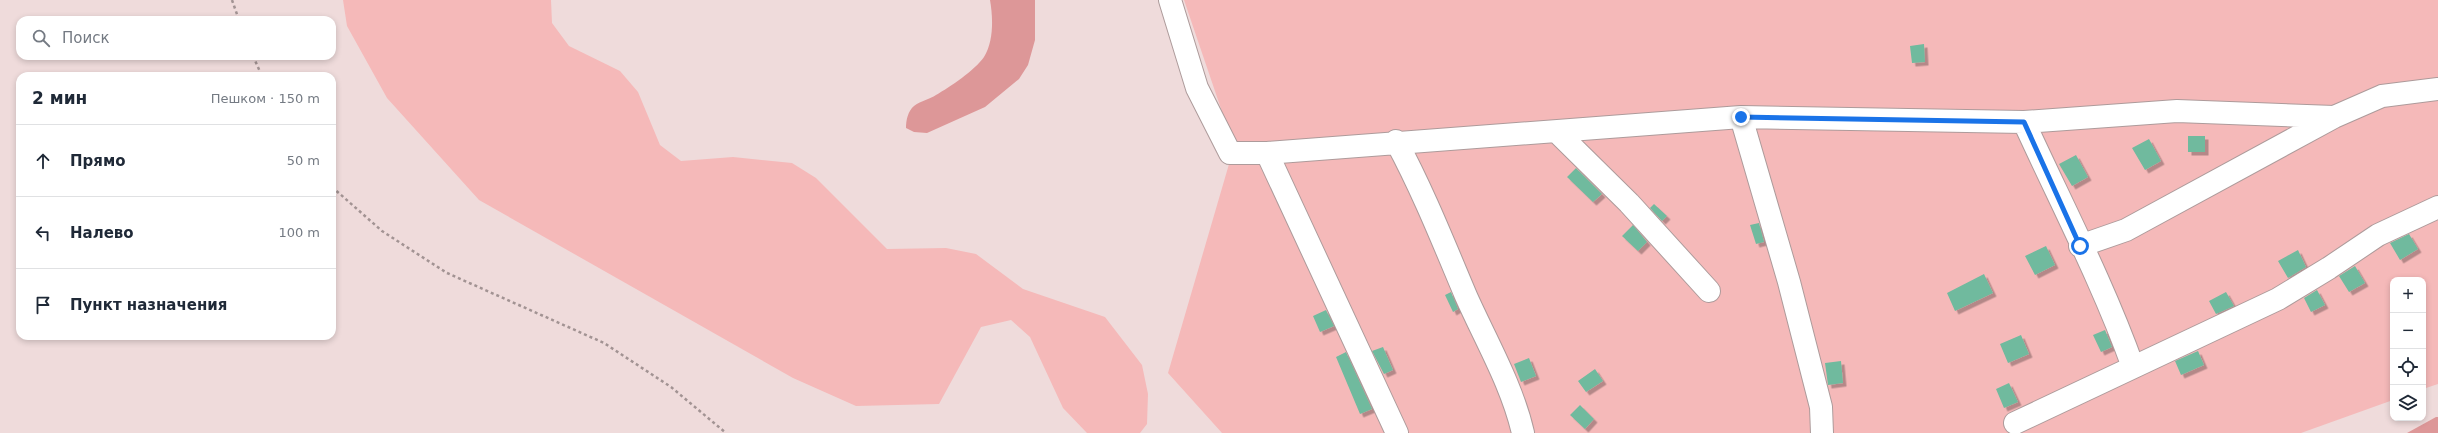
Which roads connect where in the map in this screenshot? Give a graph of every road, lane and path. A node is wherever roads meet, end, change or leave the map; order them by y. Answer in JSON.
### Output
{"nodes":[{"id":1,"x":232,"y":0,"type":"edge"},
{"id":2,"x":1170,"y":0,"type":"edge"},
{"id":3,"x":238,"y":16,"type":"edge"},
{"id":4,"x":254,"y":60,"type":"edge"},
{"id":5,"x":260,"y":72,"type":"edge"},
{"id":6,"x":2438,"y":89,"type":"edge"},
{"id":7,"x":1741,"y":117,"type":"junction"},
{"id":8,"x":2334,"y":117,"type":"junction"},
{"id":9,"x":2024,"y":122,"type":"junction"},
{"id":10,"x":1557,"y":132,"type":"junction"},
{"id":11,"x":1396,"y":141,"type":"junction"},
{"id":12,"x":1268,"y":152,"type":"junction"},
{"id":13,"x":336,"y":191,"type":"edge"},
{"id":14,"x":2438,"y":207,"type":"edge"},
{"id":15,"x":2080,"y":246,"type":"junction"},
{"id":16,"x":1708,"y":291,"type":"dead end"},
{"id":17,"x":2133,"y":367,"type":"junction"},
{"id":18,"x":2015,"y":423,"type":"dead end"},
{"id":19,"x":726,"y":433,"type":"edge"},
{"id":20,"x":1397,"y":433,"type":"edge"},
{"id":21,"x":1523,"y":433,"type":"edge"},
{"id":22,"x":1822,"y":433,"type":"edge"}],
"edges":[{"from":1,"to":3,"type":"path"},
{"from":2,"to":12,"type":"street"},
{"from":4,"to":5,"type":"path"},
{"from":6,"to":8,"type":"street"},
{"from":7,"to":9,"type":"street"},
{"from":7,"to":10,"type":"street"},
{"from":7,"to":22,"type":"street"},
{"from":8,"to":9,"type":"street"},
{"from":8,"to":15,"type":"street"},
{"from":9,"to":15,"type":"street"},
{"from":10,"to":11,"type":"street"},
{"from":10,"to":16,"type":"street"},
{"from":11,"to":12,"type":"street"},
{"from":11,"to":21,"type":"street"},
{"from":12,"to":20,"type":"street"},
{"from":13,"to":19,"type":"path"},
{"from":14,"to":17,"type":"street"},
{"from":15,"to":17,"type":"street"},
{"from":17,"to":18,"type":"street"}]}
